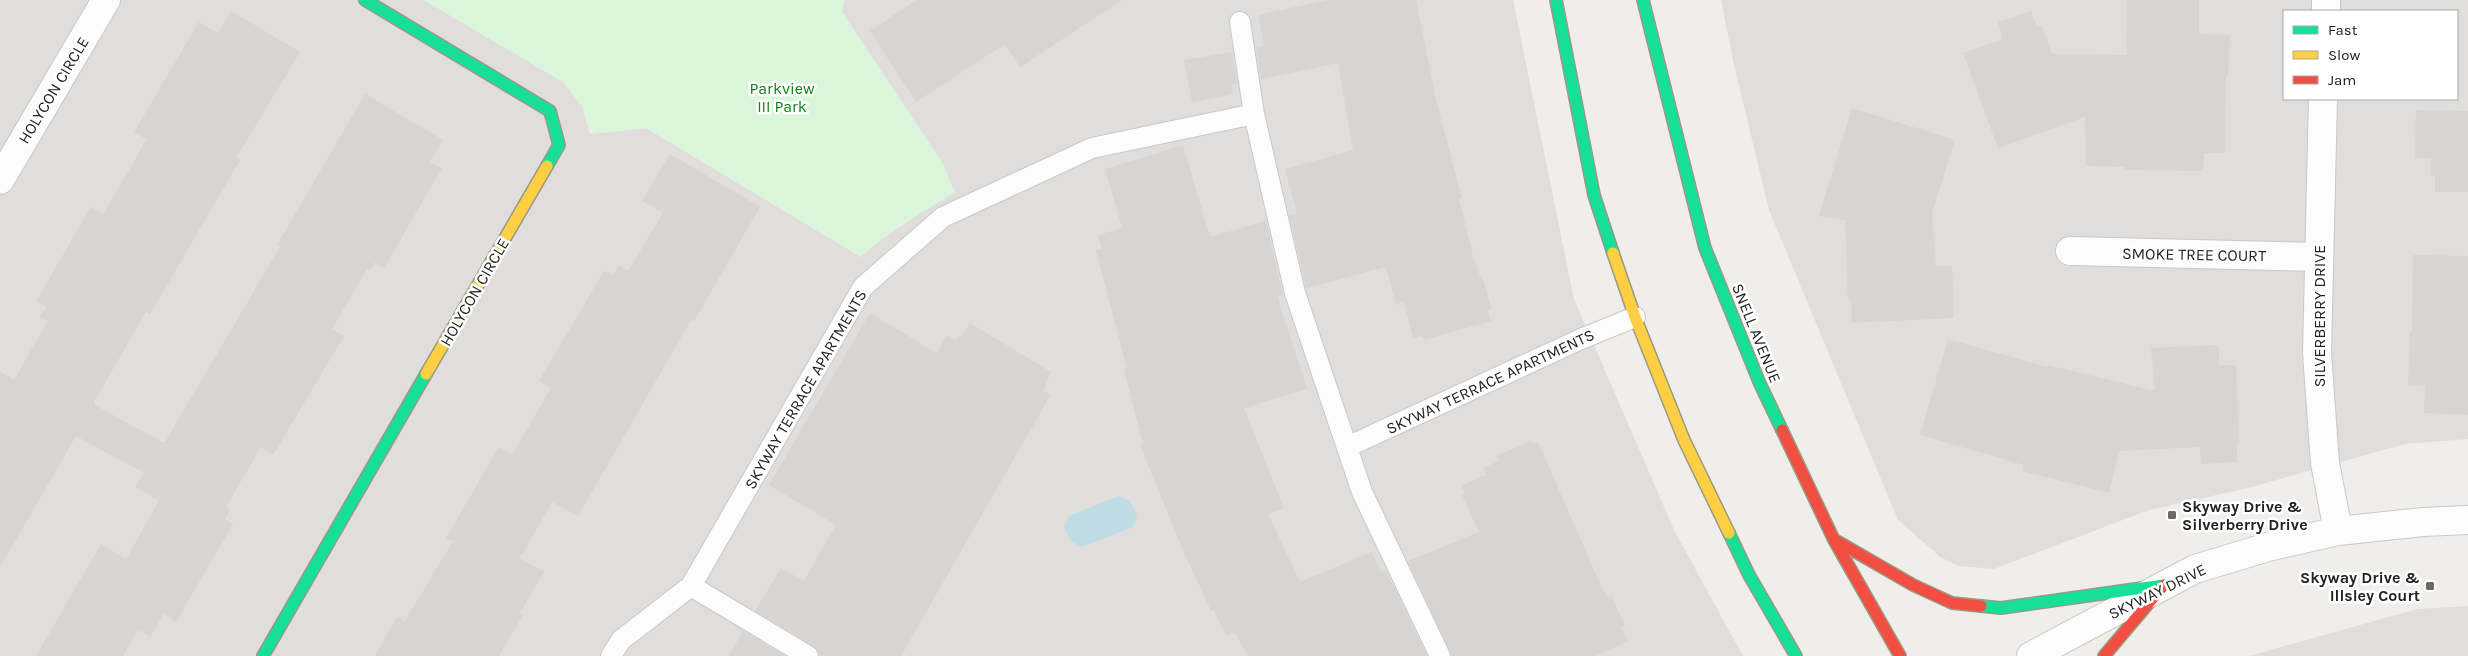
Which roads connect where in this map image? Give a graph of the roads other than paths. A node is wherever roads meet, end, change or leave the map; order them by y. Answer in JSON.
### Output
{"nodes":[{"id":1,"x":106,"y":0,"type":"edge"},
{"id":2,"x":365,"y":0,"type":"edge"},
{"id":3,"x":1556,"y":0,"type":"edge"},
{"id":4,"x":1643,"y":0,"type":"edge"},
{"id":5,"x":1240,"y":22,"type":"dead end"},
{"id":6,"x":2323,"y":100,"type":"edge"},
{"id":7,"x":1254,"y":114,"type":"junction"},
{"id":8,"x":0,"y":180,"type":"edge"},
{"id":9,"x":2070,"y":251,"type":"dead end"},
{"id":10,"x":2318,"y":257,"type":"junction"},
{"id":11,"x":1634,"y":317,"type":"junction"},
{"id":12,"x":1347,"y":447,"type":"junction"},
{"id":13,"x":2468,"y":520,"type":"edge"},
{"id":14,"x":2338,"y":531,"type":"junction"},
{"id":15,"x":1834,"y":540,"type":"junction"},
{"id":16,"x":2164,"y":585,"type":"junction"},
{"id":17,"x":690,"y":586,"type":"junction"},
{"id":18,"x":263,"y":656,"type":"edge"},
{"id":19,"x":611,"y":656,"type":"edge"},
{"id":20,"x":808,"y":656,"type":"edge"},
{"id":21,"x":1440,"y":656,"type":"edge"},
{"id":22,"x":1796,"y":656,"type":"edge"},
{"id":23,"x":1900,"y":656,"type":"edge"},
{"id":24,"x":2031,"y":656,"type":"edge"},
{"id":25,"x":2104,"y":656,"type":"edge"}],
"edges":[{"from":1,"to":8,"type":"street","name":"HOLYCON CIRCLE"},
{"from":2,"to":18,"type":"main road","name":"HOLYCON CIRCLE"},
{"from":3,"to":11,"type":"main road"},
{"from":4,"to":15,"type":"main road","name":"SNELL AVENUE"},
{"from":5,"to":7,"type":"lane"},
{"from":6,"to":10,"type":"street","name":"SILVERBERRY DRIVE"},
{"from":7,"to":12,"type":"lane"},
{"from":7,"to":17,"type":"lane","name":"SKYWAY TERRACE APARTMENTS"},
{"from":9,"to":10,"type":"street","name":"SMOKE TREE COURT"},
{"from":10,"to":14,"type":"street","name":"SILVERBERRY DRIVE"},
{"from":11,"to":12,"type":"lane","name":"SKYWAY TERRACE APARTMENTS"},
{"from":11,"to":22,"type":"main road"},
{"from":12,"to":21,"type":"lane"},
{"from":13,"to":14,"type":"street","name":"SKYWAY DRIVE"},
{"from":14,"to":16,"type":"street","name":"SKYWAY DRIVE"},
{"from":15,"to":16,"type":"main road"},
{"from":15,"to":23,"type":"main road","name":"SNELL AVENUE"},
{"from":16,"to":24,"type":"street","name":"SKYWAY DRIVE"},
{"from":16,"to":25,"type":"main road"},
{"from":17,"to":19,"type":"lane"},
{"from":17,"to":20,"type":"lane"}]}
